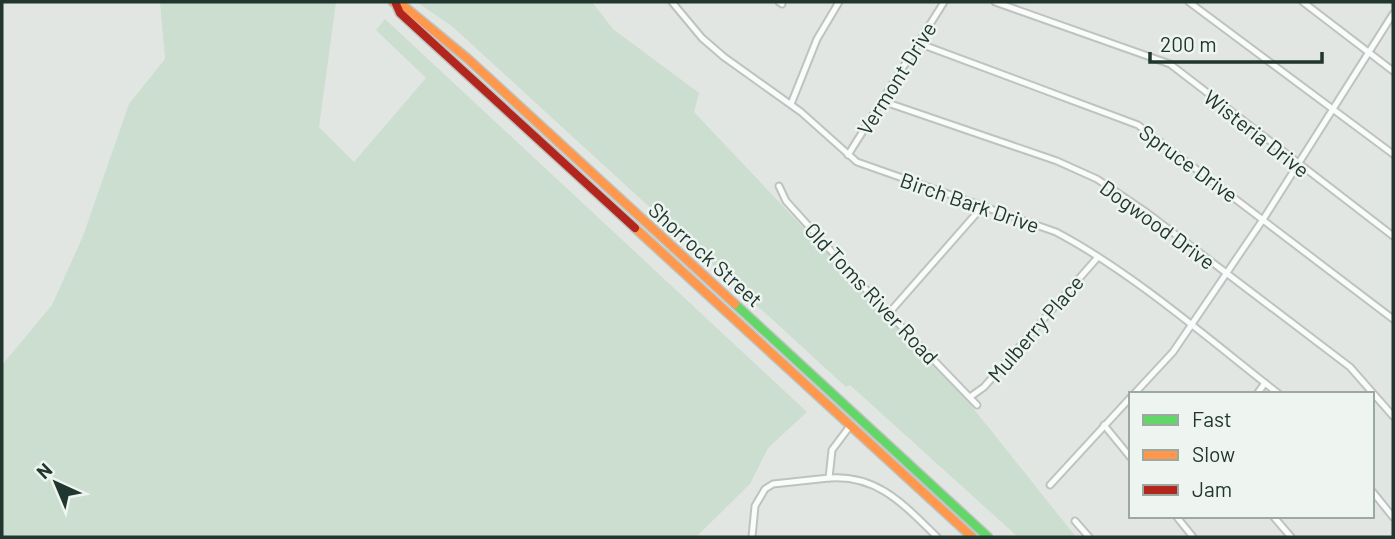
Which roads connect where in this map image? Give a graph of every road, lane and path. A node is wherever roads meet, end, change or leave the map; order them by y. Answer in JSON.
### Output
{"nodes":[{"id":1,"x":672,"y":2,"type":"edge"},
{"id":2,"x":839,"y":2,"type":"edge"},
{"id":3,"x":944,"y":2,"type":"edge"},
{"id":4,"x":995,"y":2,"type":"edge"},
{"id":5,"x":1189,"y":2,"type":"edge"},
{"id":6,"x":1303,"y":2,"type":"edge"},
{"id":7,"x":395,"y":3,"type":"edge"},
{"id":8,"x":1393,"y":14,"type":"edge"},
{"id":9,"x":918,"y":43,"type":"junction"},
{"id":10,"x":1369,"y":52,"type":"junction"},
{"id":11,"x":1393,"y":71,"type":"edge"},
{"id":12,"x":882,"y":101,"type":"junction"},
{"id":13,"x":791,"y":104,"type":"junction"},
{"id":14,"x":1334,"y":109,"type":"junction"},
{"id":15,"x":1393,"y":154,"type":"edge"},
{"id":16,"x":848,"y":155,"type":"junction"},
{"id":17,"x":1298,"y":165,"type":"junction"},
{"id":18,"x":779,"y":186,"type":"dead end"},
{"id":19,"x":983,"y":206,"type":"junction"},
{"id":20,"x":1264,"y":218,"type":"junction"},
{"id":21,"x":1393,"y":236,"type":"edge"},
{"id":22,"x":1098,"y":257,"type":"junction"},
{"id":23,"x":1226,"y":273,"type":"junction"},
{"id":24,"x":889,"y":313,"type":"junction"},
{"id":25,"x":1393,"y":319,"type":"edge"},
{"id":26,"x":1190,"y":326,"type":"junction"},
{"id":27,"x":806,"y":369,"type":"junction"},
{"id":28,"x":1265,"y":383,"type":"junction"},
{"id":29,"x":1135,"y":392,"type":"edge"},
{"id":30,"x":1258,"y":392,"type":"edge"},
{"id":31,"x":1276,"y":392,"type":"edge"},
{"id":32,"x":1372,"y":392,"type":"edge"},
{"id":33,"x":1374,"y":394,"type":"edge"},
{"id":34,"x":970,"y":397,"type":"junction"},
{"id":35,"x":1129,"y":398,"type":"edge"},
{"id":36,"x":977,"y":405,"type":"dead end"},
{"id":37,"x":1393,"y":416,"type":"edge"},
{"id":38,"x":1104,"y":425,"type":"junction"},
{"id":39,"x":850,"y":426,"type":"junction"},
{"id":40,"x":1129,"y":456,"type":"edge"},
{"id":41,"x":911,"y":466,"type":"junction"},
{"id":42,"x":829,"y":478,"type":"junction"},
{"id":43,"x":1050,"y":485,"type":"dead end"},
{"id":44,"x":1374,"y":493,"type":"edge"},
{"id":45,"x":1393,"y":517,"type":"edge"},
{"id":46,"x":1178,"y":518,"type":"edge"},
{"id":47,"x":1275,"y":518,"type":"edge"},
{"id":48,"x":1075,"y":521,"type":"dead end"},
{"id":49,"x":752,"y":537,"type":"edge"},
{"id":50,"x":937,"y":537,"type":"edge"},
{"id":51,"x":972,"y":537,"type":"edge"},
{"id":52,"x":988,"y":537,"type":"edge"},
{"id":53,"x":1089,"y":537,"type":"edge"},
{"id":54,"x":1193,"y":537,"type":"edge"},
{"id":55,"x":1291,"y":537,"type":"edge"}],
"edges":[{"from":1,"to":13,"type":"street","name":"Birch Bark Drive"},
{"from":2,"to":13,"type":"street"},
{"from":3,"to":9,"type":"street","name":"Vermont Drive"},
{"from":4,"to":17,"type":"street","name":"Wisteria Drive"},
{"from":5,"to":14,"type":"street"},
{"from":6,"to":10,"type":"street"},
{"from":7,"to":27,"type":"main road","name":"Shorrock Street"},
{"from":7,"to":39,"type":"main road","name":"Shorrock Street"},
{"from":8,"to":10,"type":"street"},
{"from":9,"to":12,"type":"street","name":"Vermont Drive"},
{"from":9,"to":20,"type":"street","name":"Spruce Drive"},
{"from":10,"to":11,"type":"street"},
{"from":10,"to":14,"type":"street"},
{"from":12,"to":16,"type":"street","name":"Vermont Drive"},
{"from":12,"to":23,"type":"street","name":"Dogwood Drive"},
{"from":13,"to":16,"type":"street","name":"Birch Bark Drive"},
{"from":14,"to":15,"type":"street"},
{"from":14,"to":17,"type":"street"},
{"from":16,"to":19,"type":"street","name":"Birch Bark Drive"},
{"from":17,"to":20,"type":"street"},
{"from":17,"to":21,"type":"street","name":"Wisteria Drive"},
{"from":18,"to":24,"type":"street","name":"Old Toms River Road"},
{"from":19,"to":22,"type":"street","name":"Birch Bark Drive"},
{"from":19,"to":24,"type":"street"},
{"from":20,"to":23,"type":"street"},
{"from":20,"to":25,"type":"street","name":"Spruce Drive"},
{"from":22,"to":26,"type":"street","name":"Birch Bark Drive"},
{"from":22,"to":34,"type":"street","name":"Mulberry Place"},
{"from":23,"to":26,"type":"street"},
{"from":23,"to":32,"type":"street","name":"Dogwood Drive"},
{"from":24,"to":34,"type":"street","name":"Old Toms River Road"},
{"from":26,"to":28,"type":"street","name":"Birch Bark Drive"},
{"from":26,"to":29,"type":"street"},
{"from":27,"to":39,"type":"main road"},
{"from":27,"to":41,"type":"main road","name":"Shorrock Street"},
{"from":28,"to":30,"type":"street"},
{"from":28,"to":31,"type":"street","name":"Birch Bark Drive"},
{"from":33,"to":37,"type":"street","name":"Dogwood Drive"},
{"from":34,"to":36,"type":"street"},
{"from":35,"to":38,"type":"street"},
{"from":38,"to":40,"type":"street"},
{"from":38,"to":43,"type":"street"},
{"from":39,"to":41,"type":"main road"},
{"from":39,"to":42,"type":"street"},
{"from":39,"to":51,"type":"main road","name":"Shorrock Street"},
{"from":41,"to":52,"type":"main road","name":"Shorrock Street"},
{"from":42,"to":49,"type":"street"},
{"from":42,"to":50,"type":"street"},
{"from":44,"to":45,"type":"street"},
{"from":46,"to":54,"type":"street"},
{"from":47,"to":55,"type":"street"},
{"from":48,"to":53,"type":"street"}]}
